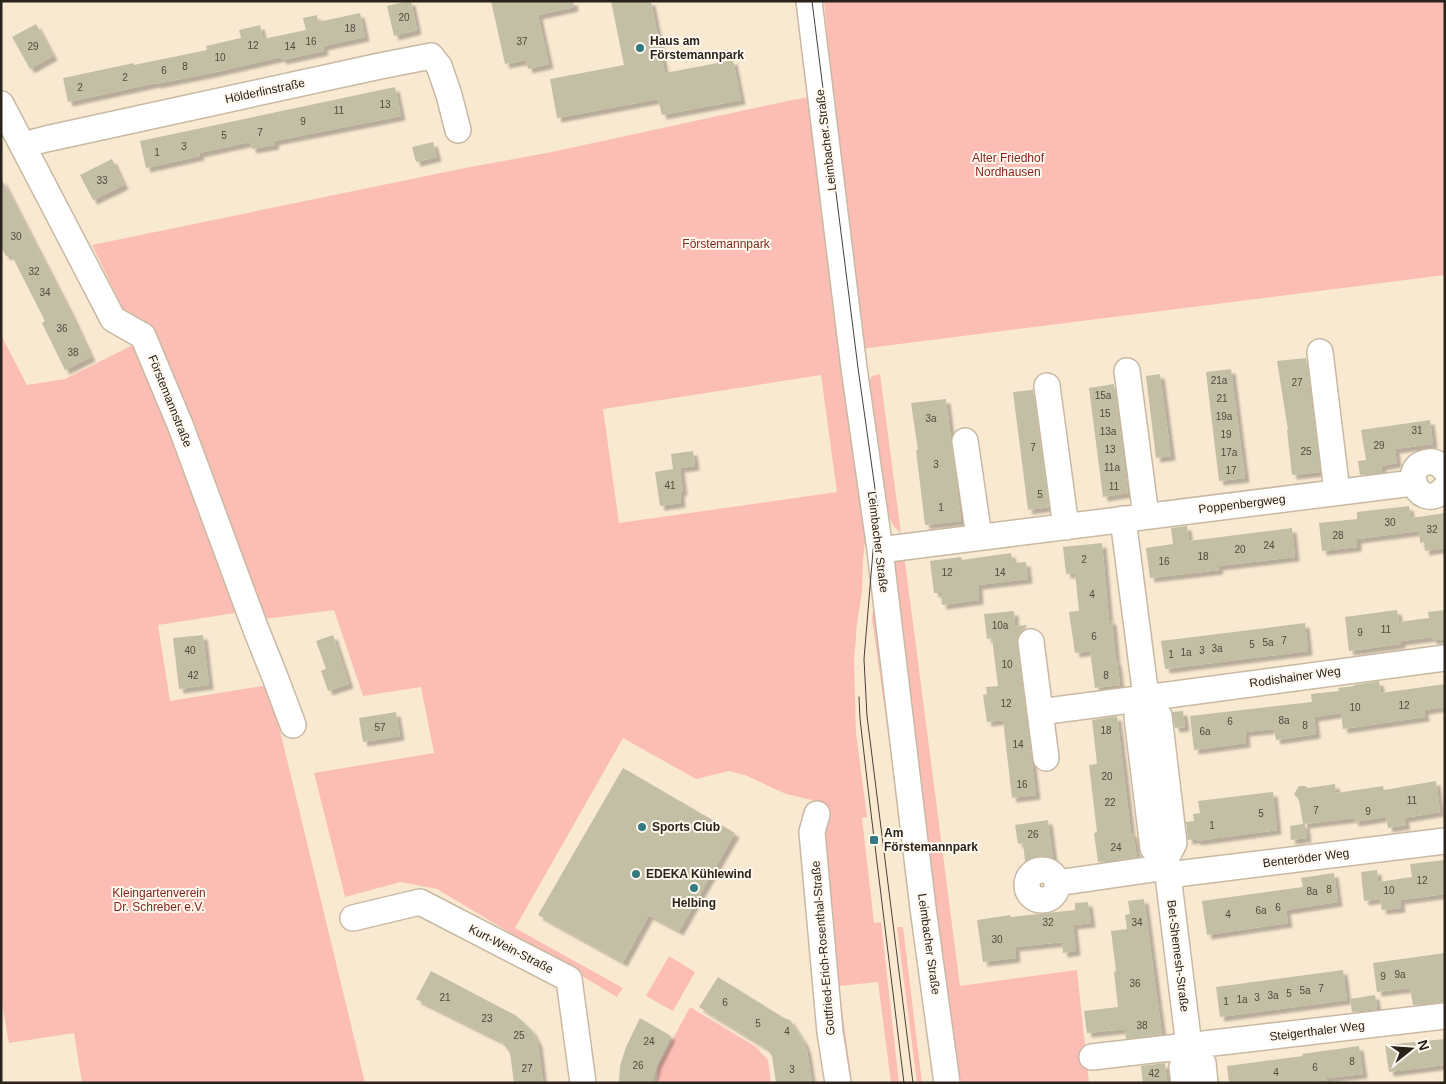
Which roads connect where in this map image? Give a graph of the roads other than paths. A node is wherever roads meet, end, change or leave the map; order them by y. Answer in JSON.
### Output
{"nodes":[{"id":1,"x":809,"y":1,"type":"edge"},
{"id":2,"x":1,"y":104,"type":"edge"},
{"id":3,"x":458,"y":130,"type":"dead end"},
{"id":4,"x":23,"y":145,"type":"junction"},
{"id":5,"x":1320,"y":352,"type":"dead end"},
{"id":6,"x":1126,"y":371,"type":"dead end"},
{"id":7,"x":1048,"y":386,"type":"dead end"},
{"id":8,"x":965,"y":441,"type":"dead end"},
{"id":9,"x":1445,"y":470,"type":"edge"},
{"id":10,"x":1413,"y":483,"type":"junction"},
{"id":11,"x":1445,"y":488,"type":"edge"},
{"id":12,"x":1337,"y":492,"type":"junction"},
{"id":13,"x":1135,"y":518,"type":"junction"},
{"id":14,"x":1066,"y":527,"type":"junction"},
{"id":15,"x":979,"y":538,"type":"junction"},
{"id":16,"x":880,"y":550,"type":"junction"},
{"id":17,"x":1031,"y":642,"type":"dead end"},
{"id":18,"x":1445,"y":658,"type":"edge"},
{"id":19,"x":1146,"y":697,"type":"junction"},
{"id":20,"x":1040,"y":712,"type":"junction"},
{"id":21,"x":293,"y":725,"type":"dead end"},
{"id":22,"x":1046,"y":758,"type":"dead end"},
{"id":23,"x":817,"y":814,"type":"dead end"},
{"id":24,"x":1445,"y":840,"type":"edge"},
{"id":25,"x":1167,"y":867,"type":"junction"},
{"id":26,"x":1057,"y":883,"type":"dead end"},
{"id":27,"x":353,"y":918,"type":"dead end"},
{"id":28,"x":1445,"y":1016,"type":"edge"},
{"id":29,"x":1190,"y":1046,"type":"junction"},
{"id":30,"x":1092,"y":1057,"type":"dead end"},
{"id":31,"x":583,"y":1083,"type":"edge"},
{"id":32,"x":838,"y":1083,"type":"edge"},
{"id":33,"x":947,"y":1083,"type":"edge"},
{"id":34,"x":1184,"y":1083,"type":"edge"},
{"id":35,"x":1205,"y":1083,"type":"edge"}],
"edges":[{"from":1,"to":16,"type":"street","name":"Leimbacher Straße"},
{"from":2,"to":4,"type":"street","name":"Förstemannstraße"},
{"from":3,"to":4,"type":"street","name":"Hölderlinstraße"},
{"from":4,"to":21,"type":"street","name":"Förstemannstraße"},
{"from":5,"to":12,"type":"street"},
{"from":6,"to":13,"type":"street"},
{"from":7,"to":14,"type":"street"},
{"from":8,"to":15,"type":"street"},
{"from":9,"to":10,"type":"street"},
{"from":10,"to":11,"type":"street"},
{"from":10,"to":12,"type":"street","name":"Poppenbergweg"},
{"from":12,"to":13,"type":"street","name":"Poppenbergweg"},
{"from":13,"to":14,"type":"street","name":"Poppenbergweg"},
{"from":13,"to":19,"type":"street","name":"Bet-Shemesh-Straße"},
{"from":14,"to":15,"type":"street","name":"Poppenbergweg"},
{"from":15,"to":16,"type":"street","name":"Poppenbergweg"},
{"from":16,"to":33,"type":"street","name":"Leimbacher Straße"},
{"from":17,"to":20,"type":"street"},
{"from":18,"to":19,"type":"street","name":"Rodishainer Weg"},
{"from":19,"to":20,"type":"street"},
{"from":19,"to":25,"type":"street","name":"Bet-Shemesh-Straße"},
{"from":20,"to":22,"type":"street"},
{"from":23,"to":32,"type":"street","name":"Gottfried-Erich-Rosenthal-Straße"},
{"from":24,"to":25,"type":"street","name":"Benteröder Weg"},
{"from":25,"to":26,"type":"street"},
{"from":25,"to":29,"type":"street","name":"Bet-Shemesh-Straße"},
{"from":27,"to":31,"type":"street","name":"Kurt-Wein-Straße"},
{"from":28,"to":29,"type":"street","name":"Steigerthaler Weg"},
{"from":29,"to":30,"type":"street"},
{"from":29,"to":34,"type":"street","name":"Bet-Shemesh-Straße"},
{"from":29,"to":35,"type":"street","name":"Bet-Shemesh-Straße"}]}
